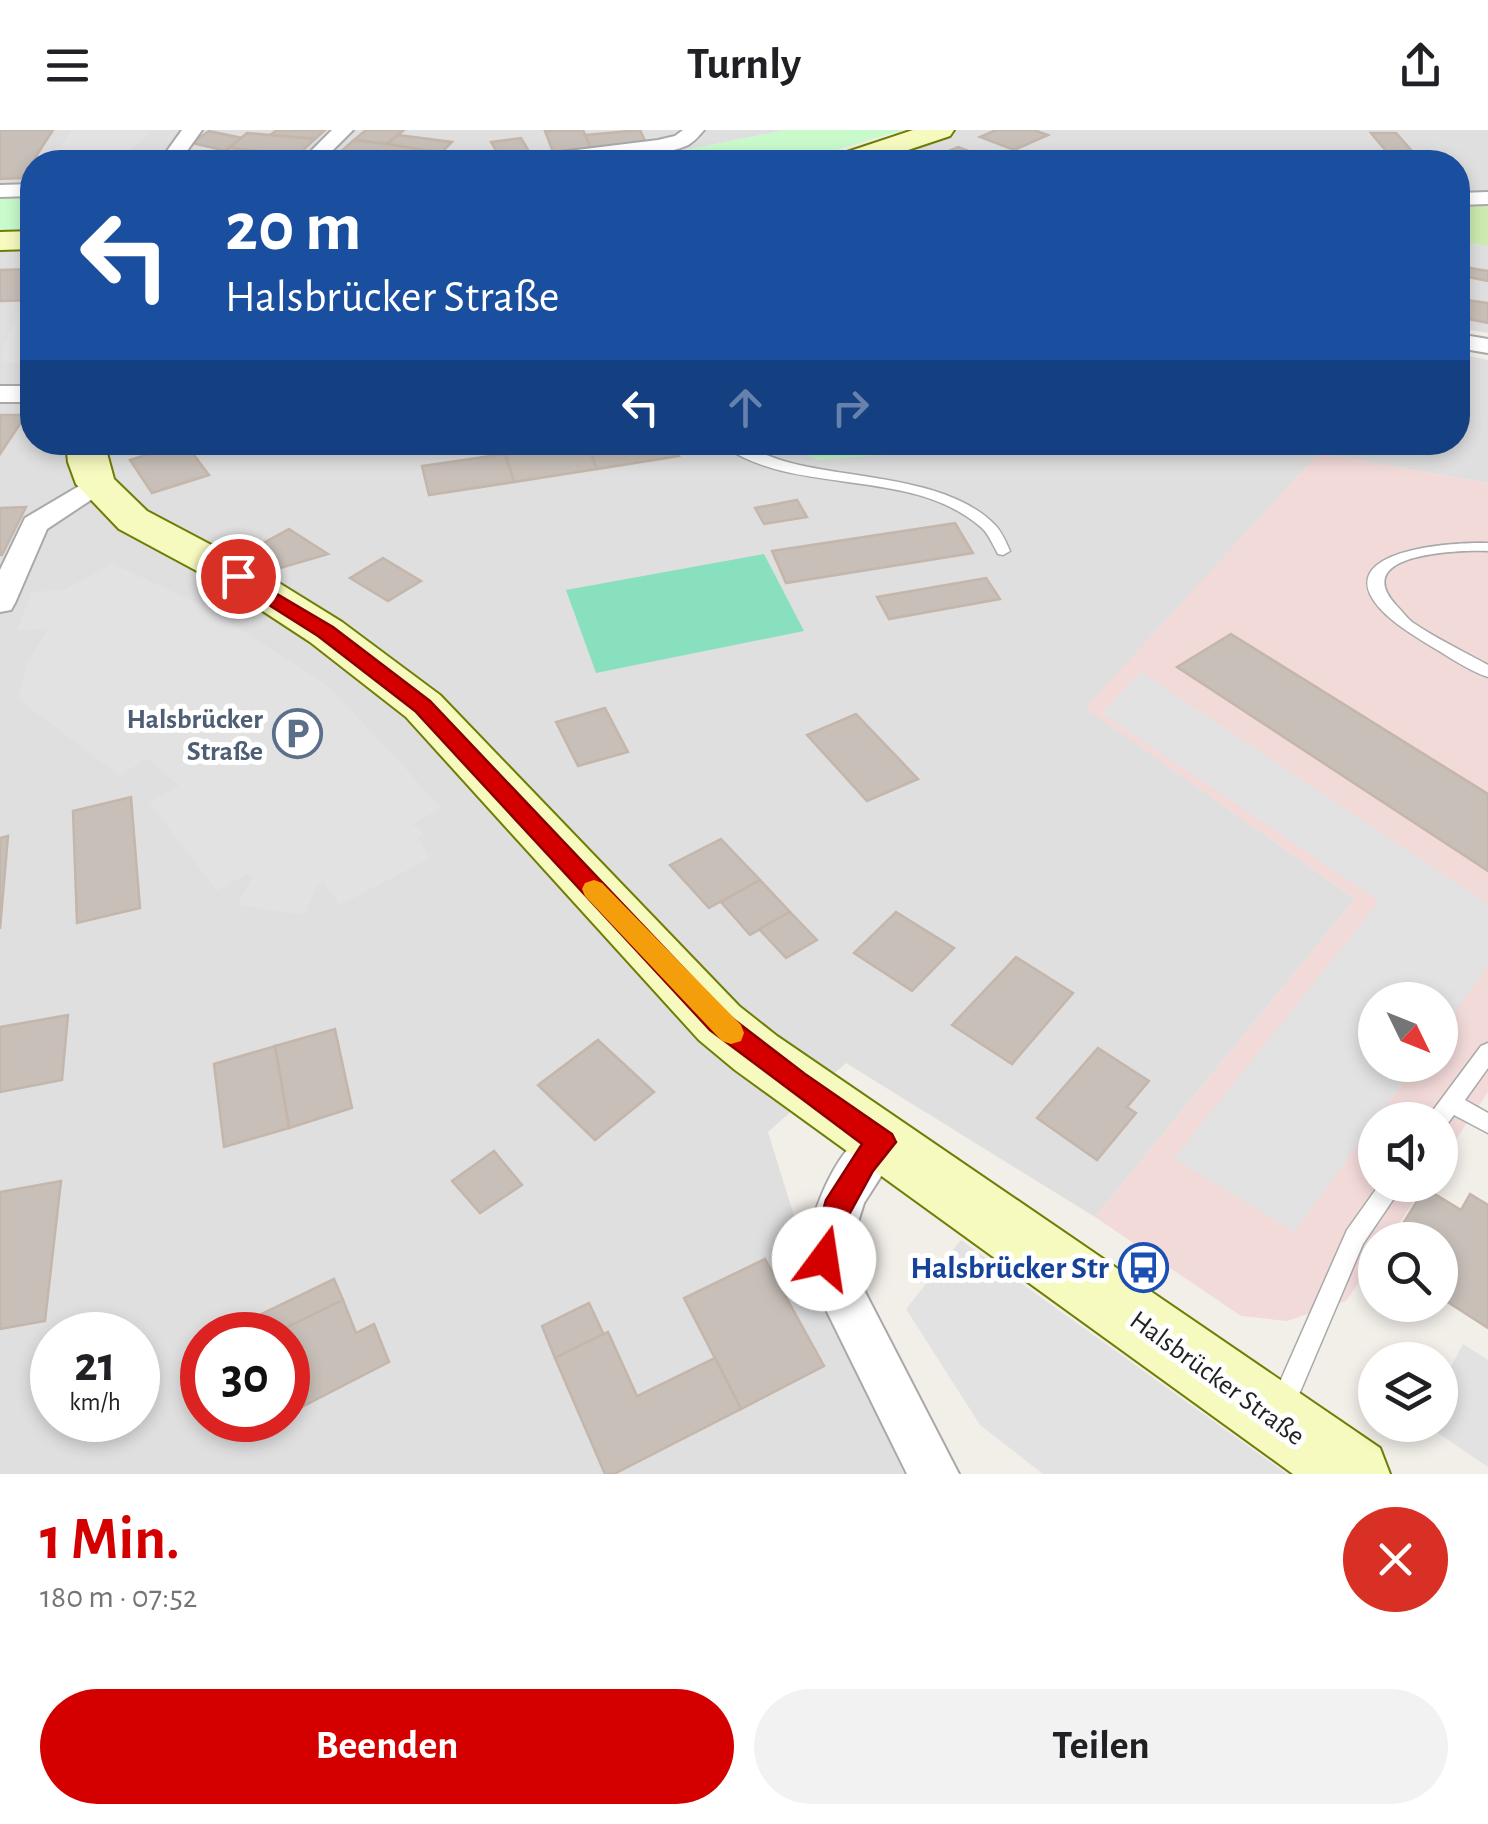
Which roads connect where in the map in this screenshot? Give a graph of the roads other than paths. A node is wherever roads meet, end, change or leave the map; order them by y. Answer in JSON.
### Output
{"nodes":[{"id":1,"x":343,"y":130,"type":"edge"},
{"id":2,"x":940,"y":130,"type":"edge"},
{"id":3,"x":688,"y":136,"type":"edge"},
{"id":4,"x":322,"y":150,"type":"edge"},
{"id":5,"x":602,"y":150,"type":"edge"},
{"id":6,"x":881,"y":150,"type":"edge"},
{"id":7,"x":86,"y":455,"type":"edge"},
{"id":8,"x":755,"y":455,"type":"edge"},
{"id":9,"x":96,"y":484,"type":"junction"},
{"id":10,"x":1488,"y":547,"type":"edge"},
{"id":11,"x":1003,"y":551,"type":"dead end"},
{"id":12,"x":0,"y":603,"type":"edge"},
{"id":13,"x":1488,"y":672,"type":"edge"},
{"id":14,"x":1488,"y":1052,"type":"edge"},
{"id":15,"x":1452,"y":1102,"type":"edge"},
{"id":16,"x":1458,"y":1115,"type":"edge"},
{"id":17,"x":1488,"y":1124,"type":"edge"},
{"id":18,"x":882,"y":1142,"type":"junction"},
{"id":19,"x":1380,"y":1202,"type":"edge"},
{"id":20,"x":1276,"y":1418,"type":"junction"},
{"id":21,"x":934,"y":1474,"type":"edge"},
{"id":22,"x":1354,"y":1474,"type":"edge"}],
"edges":[{"from":1,"to":4,"type":"street"},
{"from":2,"to":6,"type":"main road"},
{"from":3,"to":5,"type":"street"},
{"from":7,"to":9,"type":"main road"},
{"from":8,"to":11,"type":"lane"},
{"from":9,"to":12,"type":"street"},
{"from":9,"to":18,"type":"main road","name":"Halsbrücker Straße"},
{"from":10,"to":13,"type":"lane"},
{"from":14,"to":15,"type":"lane"},
{"from":16,"to":17,"type":"lane"},
{"from":18,"to":20,"type":"main road","name":"Halsbrücker Straße"},
{"from":18,"to":21,"type":"street"},
{"from":19,"to":20,"type":"lane"},
{"from":20,"to":22,"type":"main road","name":"Halsbrücker Straße"}]}
